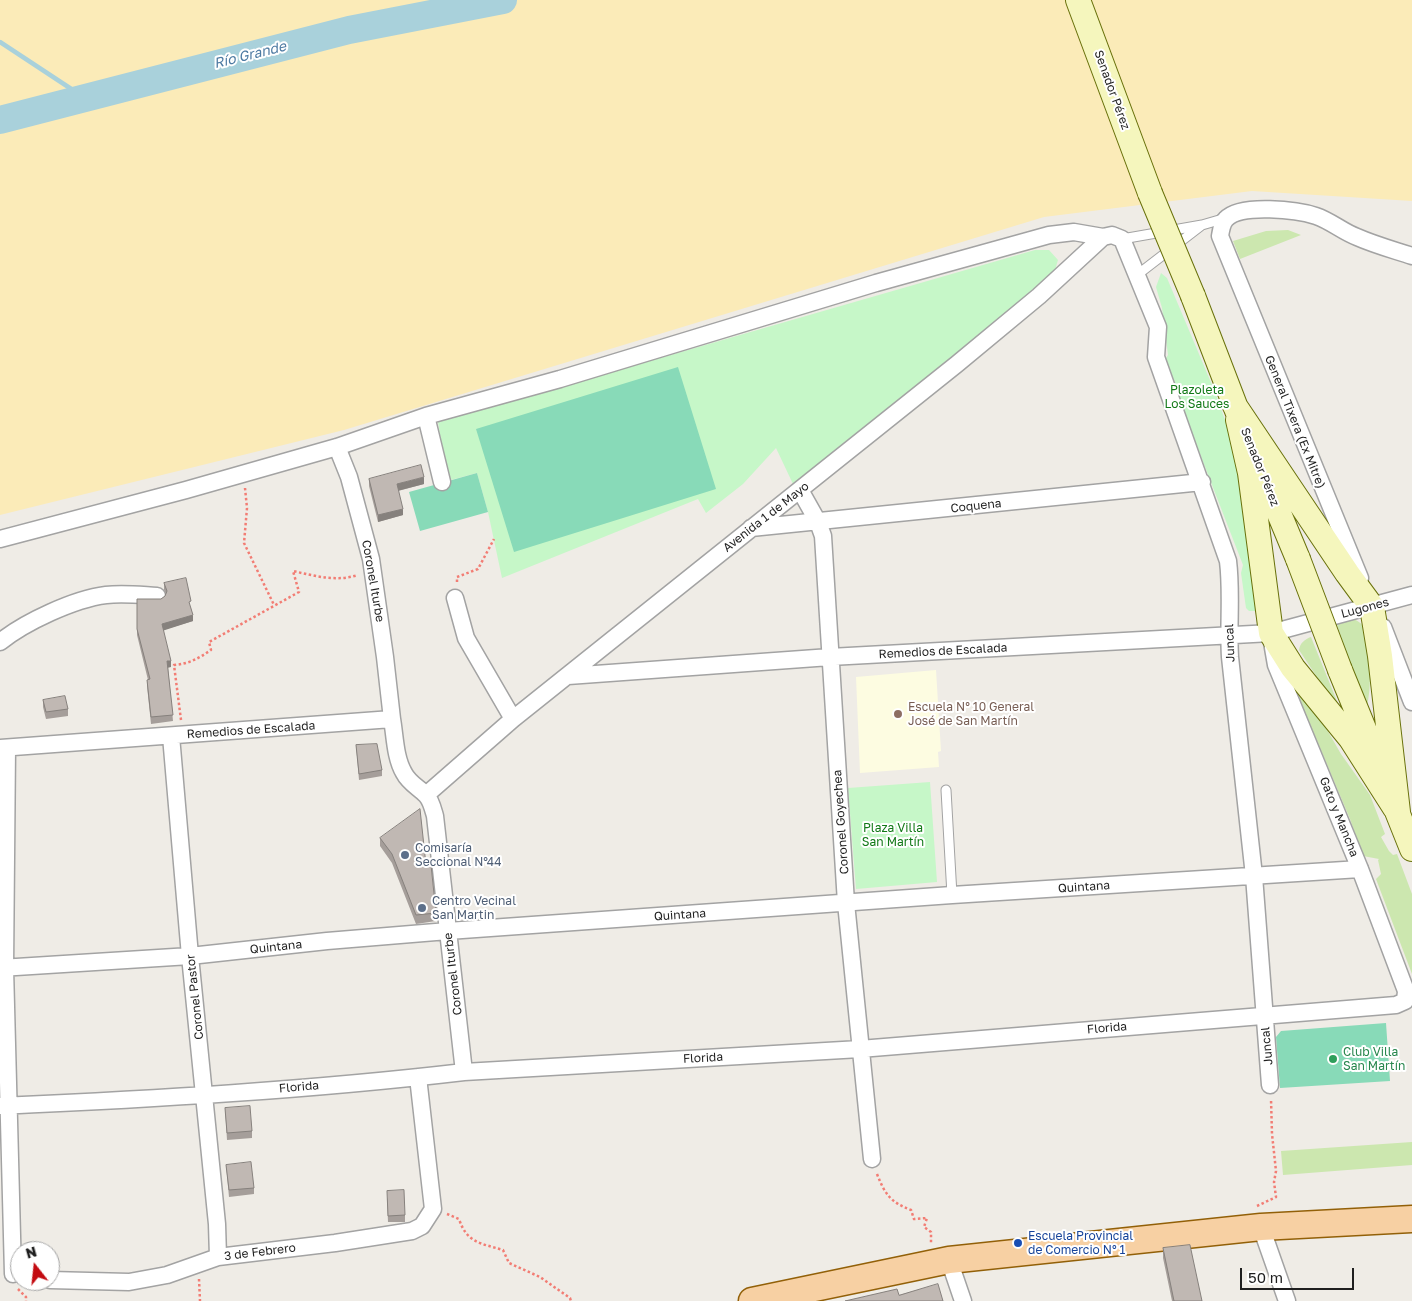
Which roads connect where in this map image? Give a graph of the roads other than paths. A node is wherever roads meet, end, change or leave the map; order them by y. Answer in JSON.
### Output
{"nodes":[{"id":1,"x":1078,"y":0,"type":"edge"},
{"id":2,"x":1227,"y":218,"type":"junction"},
{"id":3,"x":1202,"y":225,"type":"junction"},
{"id":4,"x":1103,"y":237,"type":"junction"},
{"id":5,"x":1122,"y":239,"type":"junction"},
{"id":6,"x":1412,"y":256,"type":"edge"},
{"id":7,"x":1137,"y":275,"type":"junction"},
{"id":8,"x":1235,"y":406,"type":"junction"},
{"id":9,"x":426,"y":416,"type":"junction"},
{"id":10,"x":337,"y":447,"type":"junction"},
{"id":11,"x":442,"y":482,"type":"dead end"},
{"id":12,"x":1202,"y":482,"type":"junction"},
{"id":13,"x":800,"y":490,"type":"junction"},
{"id":14,"x":818,"y":522,"type":"junction"},
{"id":15,"x":750,"y":528,"type":"junction"},
{"id":16,"x":0,"y":539,"type":"edge"},
{"id":17,"x":1412,"y":595,"type":"edge"},
{"id":18,"x":157,"y":596,"type":"dead end"},
{"id":19,"x":455,"y":598,"type":"road end"},
{"id":20,"x":1372,"y":607,"type":"junction"},
{"id":21,"x":1318,"y":621,"type":"joint"},
{"id":22,"x":1271,"y":633,"type":"junction"},
{"id":23,"x":1229,"y":634,"type":"junction"},
{"id":24,"x":0,"y":642,"type":"edge"},
{"id":25,"x":830,"y":657,"type":"junction"},
{"id":26,"x":568,"y":676,"type":"junction"},
{"id":27,"x":1412,"y":702,"type":"edge"},
{"id":28,"x":513,"y":719,"type":"junction"},
{"id":29,"x":392,"y":720,"type":"junction"},
{"id":30,"x":171,"y":736,"type":"junction"},
{"id":31,"x":4,"y":748,"type":"edge"},
{"id":32,"x":946,"y":790,"type":"dead end"},
{"id":33,"x":426,"y":795,"type":"junction"},
{"id":34,"x":1398,"y":812,"type":"junction"},
{"id":35,"x":1412,"y":848,"type":"edge"},
{"id":36,"x":1360,"y":869,"type":"junction"},
{"id":37,"x":1254,"y":876,"type":"junction"},
{"id":38,"x":952,"y":895,"type":"junction"},
{"id":39,"x":846,"y":903,"type":"junction"},
{"id":40,"x":448,"y":931,"type":"junction"},
{"id":41,"x":190,"y":956,"type":"junction"},
{"id":42,"x":2,"y":968,"type":"edge"},
{"id":43,"x":1405,"y":1001,"type":"joint"},
{"id":44,"x":1265,"y":1015,"type":"junction"},
{"id":45,"x":860,"y":1049,"type":"junction"},
{"id":46,"x":464,"y":1072,"type":"junction"},
{"id":47,"x":418,"y":1077,"type":"junction"},
{"id":48,"x":1270,"y":1085,"type":"road end"},
{"id":49,"x":204,"y":1094,"type":"junction"},
{"id":50,"x":5,"y":1106,"type":"edge"},
{"id":51,"x":872,"y":1159,"type":"road end"},
{"id":52,"x":1412,"y":1219,"type":"edge"},
{"id":53,"x":1261,"y":1227,"type":"junction"},
{"id":54,"x":10,"y":1248,"type":"edge"},
{"id":55,"x":944,"y":1252,"type":"junction"},
{"id":56,"x":218,"y":1257,"type":"junction"},
{"id":57,"x":60,"y":1280,"type":"edge"},
{"id":58,"x":752,"y":1301,"type":"edge"},
{"id":59,"x":963,"y":1301,"type":"edge"},
{"id":60,"x":1287,"y":1301,"type":"edge"}],
"edges":[{"from":1,"to":8,"type":"main road","name":"Senador Pérez","bridge":true},
{"from":2,"to":3,"type":"lane"},
{"from":2,"to":6,"type":"street"},
{"from":2,"to":20,"type":"street","name":"General Tixera (Ex Mitre)"},
{"from":3,"to":5,"type":"lane"},
{"from":3,"to":7,"type":"lane"},
{"from":4,"to":5,"type":"street"},
{"from":4,"to":9,"type":"street"},
{"from":4,"to":13,"type":"street","name":"Avenida 1 de Mayo"},
{"from":5,"to":7,"type":"street","name":"Juncal"},
{"from":7,"to":12,"type":"street","name":"Juncal"},
{"from":8,"to":20,"type":"main road"},
{"from":8,"to":22,"type":"main road"},
{"from":8,"to":34,"type":"main road","name":"Senador Pérez","bridge":true},
{"from":9,"to":10,"type":"street"},
{"from":9,"to":11,"type":"street"},
{"from":10,"to":16,"type":"street"},
{"from":10,"to":29,"type":"street","name":"Coronel Iturbe"},
{"from":12,"to":14,"type":"street","name":"Coquena"},
{"from":12,"to":23,"type":"street","name":"Juncal"},
{"from":13,"to":14,"type":"street","name":"Coronel Goyechea"},
{"from":13,"to":15,"type":"street","name":"Avenida 1 de Mayo"},
{"from":14,"to":15,"type":"street","name":"Coquena"},
{"from":14,"to":25,"type":"street","name":"Coronel Goyechea"},
{"from":15,"to":26,"type":"street","name":"Avenida 1 de Mayo"},
{"from":17,"to":20,"type":"street","name":"Lugones"},
{"from":18,"to":24,"type":"street"},
{"from":19,"to":28,"type":"street"},
{"from":20,"to":21,"type":"street","name":"Lugones"},
{"from":20,"to":27,"type":"street","name":"General Tixera (Ex Mitre)"},
{"from":20,"to":34,"type":"main road"},
{"from":21,"to":22,"type":"street","name":"Remedios de Escalada"},
{"from":22,"to":23,"type":"street","name":"Remedios de Escalada"},
{"from":22,"to":34,"type":"main road"},
{"from":22,"to":36,"type":"street","name":"Gato y Mancha"},
{"from":23,"to":25,"type":"street","name":"Remedios de Escalada"},
{"from":23,"to":37,"type":"street","name":"Juncal"},
{"from":25,"to":26,"type":"street","name":"Remedios de Escalada"},
{"from":25,"to":39,"type":"street","name":"Coronel Goyechea"},
{"from":26,"to":28,"type":"street","name":"Avenida 1 de Mayo"},
{"from":28,"to":33,"type":"street","name":"Avenida 1 de Mayo"},
{"from":29,"to":30,"type":"street","name":"Remedios de Escalada"},
{"from":29,"to":33,"type":"street"},
{"from":30,"to":31,"type":"street","name":"Remedios de Escalada"},
{"from":30,"to":41,"type":"street","name":"Coronel Pastor"},
{"from":31,"to":42,"type":"street"},
{"from":32,"to":38,"type":"lane"},
{"from":33,"to":40,"type":"street","name":"Coronel Iturbe"},
{"from":34,"to":35,"type":"main road","name":"Senador Pérez"},
{"from":36,"to":37,"type":"street","name":"Quintana"},
{"from":36,"to":43,"type":"street","name":"Gato y Mancha"},
{"from":37,"to":38,"type":"street","name":"Quintana"},
{"from":37,"to":44,"type":"street","name":"Juncal"},
{"from":38,"to":39,"type":"street","name":"Quintana"},
{"from":39,"to":40,"type":"street","name":"Quintana"},
{"from":39,"to":45,"type":"street","name":"Coronel Goyechea"},
{"from":40,"to":41,"type":"street","name":"Quintana"},
{"from":40,"to":46,"type":"street","name":"Coronel Iturbe"},
{"from":41,"to":42,"type":"street","name":"Quintana"},
{"from":41,"to":49,"type":"street","name":"Coronel Pastor"},
{"from":42,"to":50,"type":"street"},
{"from":43,"to":44,"type":"street","name":"Florida"},
{"from":44,"to":45,"type":"street","name":"Florida"},
{"from":44,"to":48,"type":"street","name":"Juncal"},
{"from":45,"to":46,"type":"street","name":"Florida"},
{"from":45,"to":51,"type":"street","name":"Coronel Goyechea"},
{"from":46,"to":47,"type":"street","name":"Florida"},
{"from":47,"to":49,"type":"street","name":"Florida"},
{"from":47,"to":56,"type":"street","name":"3 de Febrero"},
{"from":49,"to":50,"type":"street","name":"Florida"},
{"from":49,"to":56,"type":"street","name":"Coronel Pastor"},
{"from":50,"to":54,"type":"street"},
{"from":52,"to":53,"type":"main road"},
{"from":53,"to":55,"type":"main road"},
{"from":53,"to":60,"type":"street"},
{"from":55,"to":58,"type":"main road"},
{"from":55,"to":59,"type":"street"},
{"from":56,"to":57,"type":"street","name":"3 de Febrero"}]}
